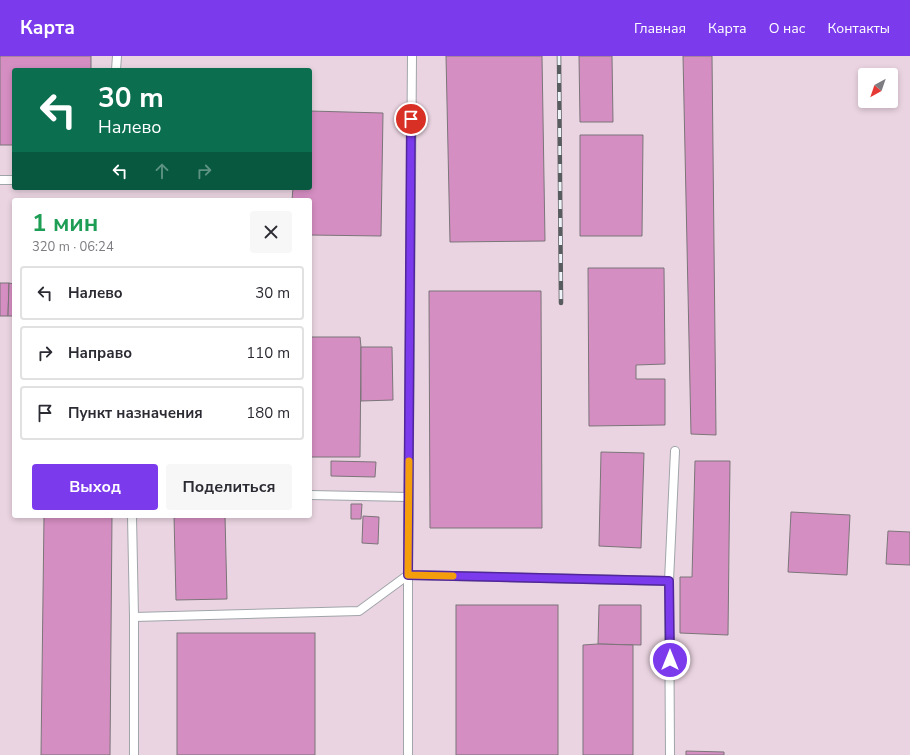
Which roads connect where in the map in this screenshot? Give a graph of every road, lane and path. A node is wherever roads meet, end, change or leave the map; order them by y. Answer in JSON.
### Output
{"nodes":[{"id":1,"x":117,"y":56,"type":"edge"},
{"id":2,"x":412,"y":56,"type":"edge"},
{"id":3,"x":116,"y":68,"type":"edge"},
{"id":4,"x":0,"y":180,"type":"edge"},
{"id":5,"x":12,"y":180,"type":"edge"},
{"id":6,"x":675,"y":451,"type":"dead end"},
{"id":7,"x":312,"y":495,"type":"edge"},
{"id":8,"x":408,"y":497,"type":"junction"},
{"id":9,"x":132,"y":518,"type":"edge"},
{"id":10,"x":408,"y":575,"type":"junction"},
{"id":11,"x":669,"y":581,"type":"junction"},
{"id":12,"x":134,"y":617,"type":"junction"},
{"id":13,"x":134,"y":755,"type":"edge"},
{"id":14,"x":408,"y":755,"type":"edge"},
{"id":15,"x":670,"y":755,"type":"edge"}],
"edges":[{"from":1,"to":3,"type":"lane"},
{"from":2,"to":8,"type":"lane"},
{"from":4,"to":5,"type":"lane"},
{"from":6,"to":11,"type":"lane"},
{"from":7,"to":8,"type":"lane"},
{"from":8,"to":10,"type":"lane"},
{"from":9,"to":12,"type":"lane"},
{"from":10,"to":11,"type":"lane"},
{"from":10,"to":12,"type":"lane"},
{"from":10,"to":14,"type":"lane"},
{"from":11,"to":15,"type":"lane"},
{"from":12,"to":13,"type":"lane"}]}
